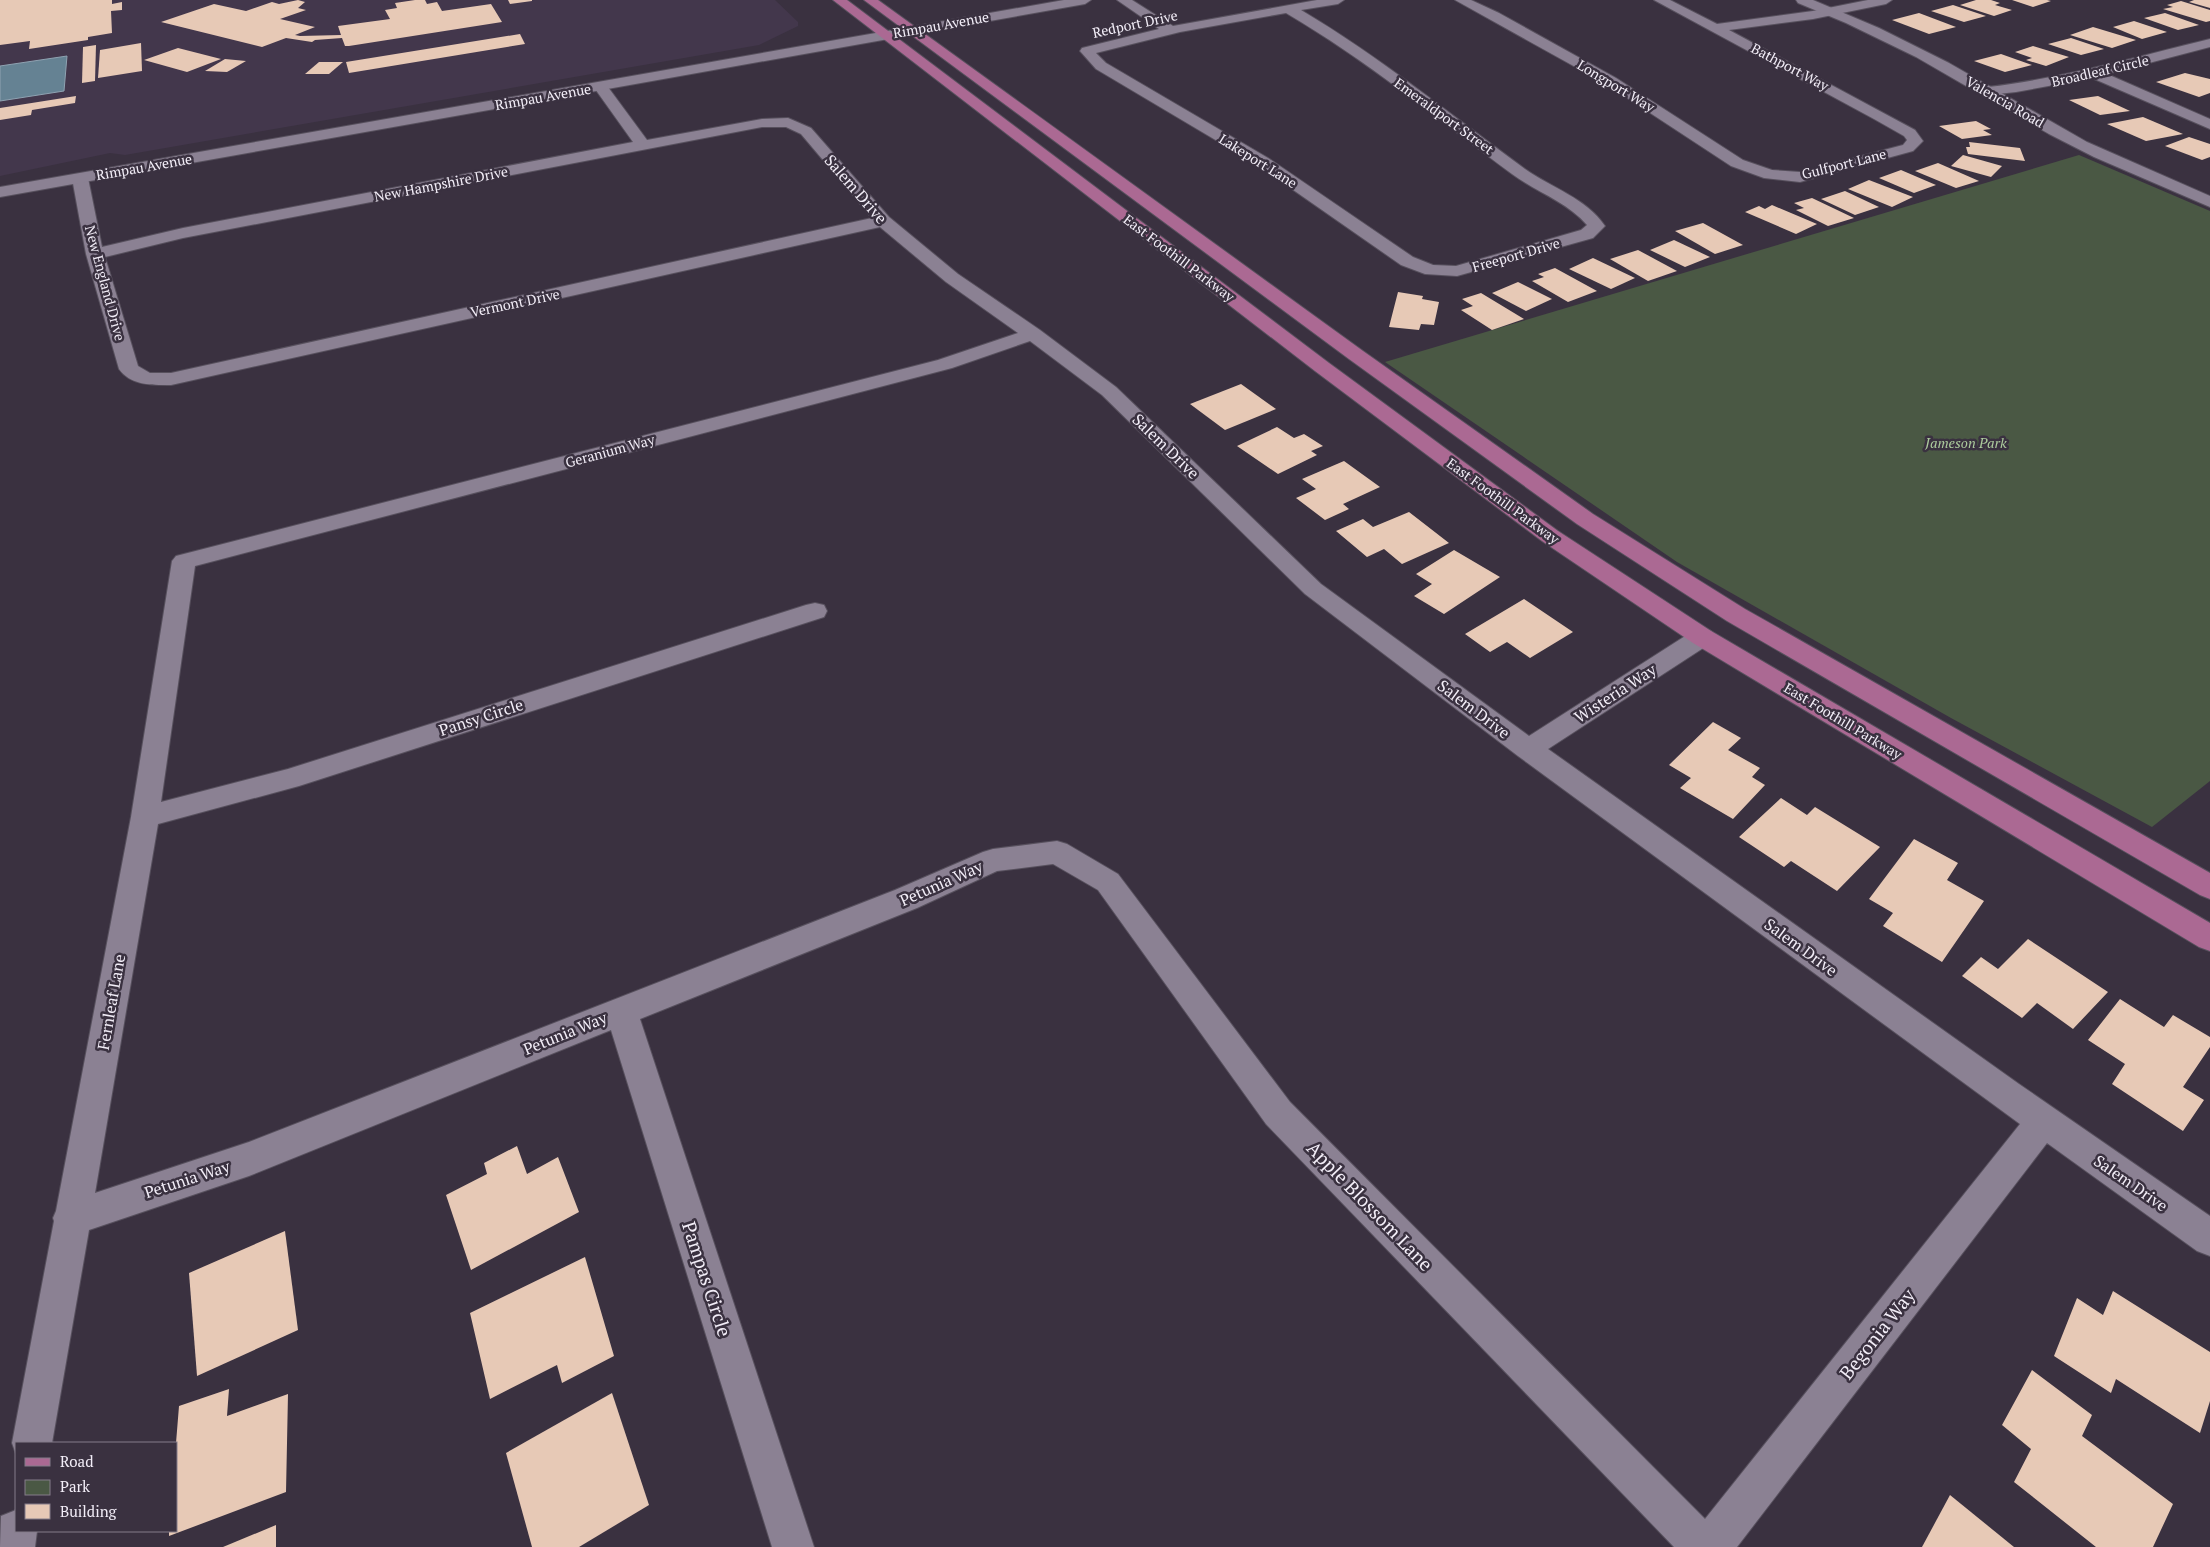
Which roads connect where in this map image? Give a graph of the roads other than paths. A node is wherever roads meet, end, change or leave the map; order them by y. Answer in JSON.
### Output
{"nodes":[{"id":1,"x":839,"y":0,"type":"edge"},
{"id":2,"x":870,"y":0,"type":"edge"},
{"id":3,"x":1085,"y":0,"type":"edge"},
{"id":4,"x":1123,"y":0,"type":"edge"},
{"id":5,"x":1338,"y":0,"type":"edge"},
{"id":6,"x":1461,"y":0,"type":"edge"},
{"id":7,"x":1660,"y":0,"type":"edge"},
{"id":8,"x":1802,"y":0,"type":"edge"},
{"id":9,"x":1886,"y":0,"type":"edge"},
{"id":10,"x":1289,"y":9,"type":"junction"},
{"id":11,"x":1832,"y":12,"type":"junction"},
{"id":12,"x":1172,"y":15,"type":"dead end"},
{"id":13,"x":1192,"y":28,"type":"junction"},
{"id":14,"x":1717,"y":28,"type":"junction"},
{"id":15,"x":910,"y":30,"type":"junction"},
{"id":16,"x":1172,"y":31,"type":"junction"},
{"id":17,"x":884,"y":34,"type":"junction"},
{"id":18,"x":2210,"y":43,"type":"edge"},
{"id":19,"x":1087,"y":51,"type":"joint"},
{"id":20,"x":2095,"y":74,"type":"junction"},
{"id":21,"x":600,"y":86,"type":"junction"},
{"id":22,"x":1988,"y":91,"type":"junction"},
{"id":23,"x":788,"y":122,"type":"joint"},
{"id":24,"x":2210,"y":125,"type":"edge"},
{"id":25,"x":1915,"y":141,"type":"joint"},
{"id":26,"x":643,"y":145,"type":"junction"},
{"id":27,"x":1770,"y":175,"type":"joint"},
{"id":28,"x":80,"y":178,"type":"junction"},
{"id":29,"x":0,"y":192,"type":"edge"},
{"id":30,"x":2210,"y":202,"type":"edge"},
{"id":31,"x":882,"y":222,"type":"junction"},
{"id":32,"x":1597,"y":226,"type":"joint"},
{"id":33,"x":95,"y":254,"type":"junction"},
{"id":34,"x":1431,"y":270,"type":"joint"},
{"id":35,"x":1033,"y":334,"type":"junction"},
{"id":36,"x":146,"y":379,"type":"joint"},
{"id":37,"x":184,"y":561,"type":"joint"},
{"id":38,"x":815,"y":611,"type":"dead end"},
{"id":39,"x":1702,"y":638,"type":"junction"},
{"id":40,"x":1528,"y":749,"type":"junction"},
{"id":41,"x":145,"y":817,"type":"junction"},
{"id":42,"x":1058,"y":852,"type":"joint"},
{"id":43,"x":2210,"y":887,"type":"edge"},
{"id":44,"x":2210,"y":938,"type":"edge"},
{"id":45,"x":621,"y":1011,"type":"junction"},
{"id":46,"x":2043,"y":1121,"type":"junction"},
{"id":47,"x":71,"y":1218,"type":"junction"},
{"id":48,"x":2210,"y":1238,"type":"edge"},
{"id":49,"x":32,"y":1442,"type":"edge"},
{"id":50,"x":16,"y":1532,"type":"edge"},
{"id":51,"x":14,"y":1547,"type":"edge"},
{"id":52,"x":793,"y":1547,"type":"edge"},
{"id":53,"x":1703,"y":1547,"type":"edge"},
{"id":54,"x":1710,"y":1547,"type":"edge"}],
"edges":[{"from":1,"to":17,"type":"main road","name":"East Foothill Parkway"},
{"from":2,"to":15,"type":"main road","name":"East Foothill Parkway"},
{"from":3,"to":15,"type":"street","name":"Rimpau Avenue"},
{"from":4,"to":16,"type":"street"},
{"from":5,"to":10,"type":"street","name":"Redport Drive"},
{"from":6,"to":27,"type":"street","name":"Longport Way"},
{"from":7,"to":14,"type":"street","name":"Bathport Way"},
{"from":8,"to":11,"type":"street","name":"Valencia Road"},
{"from":9,"to":11,"type":"street"},
{"from":10,"to":13,"type":"street","name":"Redport Drive"},
{"from":10,"to":32,"type":"street","name":"Emeraldport Street"},
{"from":11,"to":14,"type":"street"},
{"from":11,"to":22,"type":"street","name":"Valencia Road"},
{"from":12,"to":13,"type":"street"},
{"from":13,"to":16,"type":"street","name":"Redport Drive"},
{"from":14,"to":25,"type":"street","name":"Bathport Way"},
{"from":15,"to":17,"type":"street","name":"Rimpau Avenue"},
{"from":15,"to":43,"type":"main road","name":"East Foothill Parkway"},
{"from":16,"to":19,"type":"street","name":"Redport Drive"},
{"from":17,"to":21,"type":"street","name":"Rimpau Avenue"},
{"from":17,"to":39,"type":"main road","name":"East Foothill Parkway"},
{"from":18,"to":20,"type":"street","name":"Broadleaf Circle"},
{"from":19,"to":34,"type":"street","name":"Lakeport Lane"},
{"from":20,"to":22,"type":"street","name":"Broadleaf Circle"},
{"from":20,"to":24,"type":"street"},
{"from":21,"to":26,"type":"street"},
{"from":21,"to":28,"type":"street","name":"Rimpau Avenue"},
{"from":22,"to":30,"type":"street","name":"Valencia Road"},
{"from":23,"to":26,"type":"street","name":"New Hampshire Drive"},
{"from":23,"to":31,"type":"street","name":"Salem Drive"},
{"from":25,"to":27,"type":"street","name":"Gulfport Lane"},
{"from":26,"to":33,"type":"street","name":"New Hampshire Drive"},
{"from":28,"to":29,"type":"street","name":"Rimpau Avenue"},
{"from":28,"to":33,"type":"street","name":"New England Drive"},
{"from":31,"to":35,"type":"street","name":"Salem Drive"},
{"from":31,"to":36,"type":"street","name":"Vermont Drive"},
{"from":32,"to":34,"type":"street","name":"Freeport Drive"},
{"from":33,"to":36,"type":"street","name":"New England Drive"},
{"from":35,"to":37,"type":"street","name":"Geranium Way"},
{"from":35,"to":40,"type":"street","name":"Salem Drive"},
{"from":37,"to":41,"type":"street","name":"Fernleaf Lane"},
{"from":38,"to":41,"type":"street","name":"Pansy Circle"},
{"from":39,"to":40,"type":"street","name":"Wisteria Way"},
{"from":39,"to":44,"type":"main road","name":"East Foothill Parkway"},
{"from":40,"to":46,"type":"street","name":"Salem Drive"},
{"from":41,"to":47,"type":"street","name":"Fernleaf Lane"},
{"from":42,"to":45,"type":"street","name":"Petunia Way"},
{"from":42,"to":53,"type":"street","name":"Apple Blossom Lane"},
{"from":45,"to":47,"type":"street","name":"Petunia Way"},
{"from":45,"to":52,"type":"street","name":"Pampas Circle"},
{"from":46,"to":48,"type":"street","name":"Salem Drive"},
{"from":46,"to":54,"type":"street","name":"Begonia Way"},
{"from":47,"to":49,"type":"street","name":"Fernleaf Lane"},
{"from":50,"to":51,"type":"street"}]}
